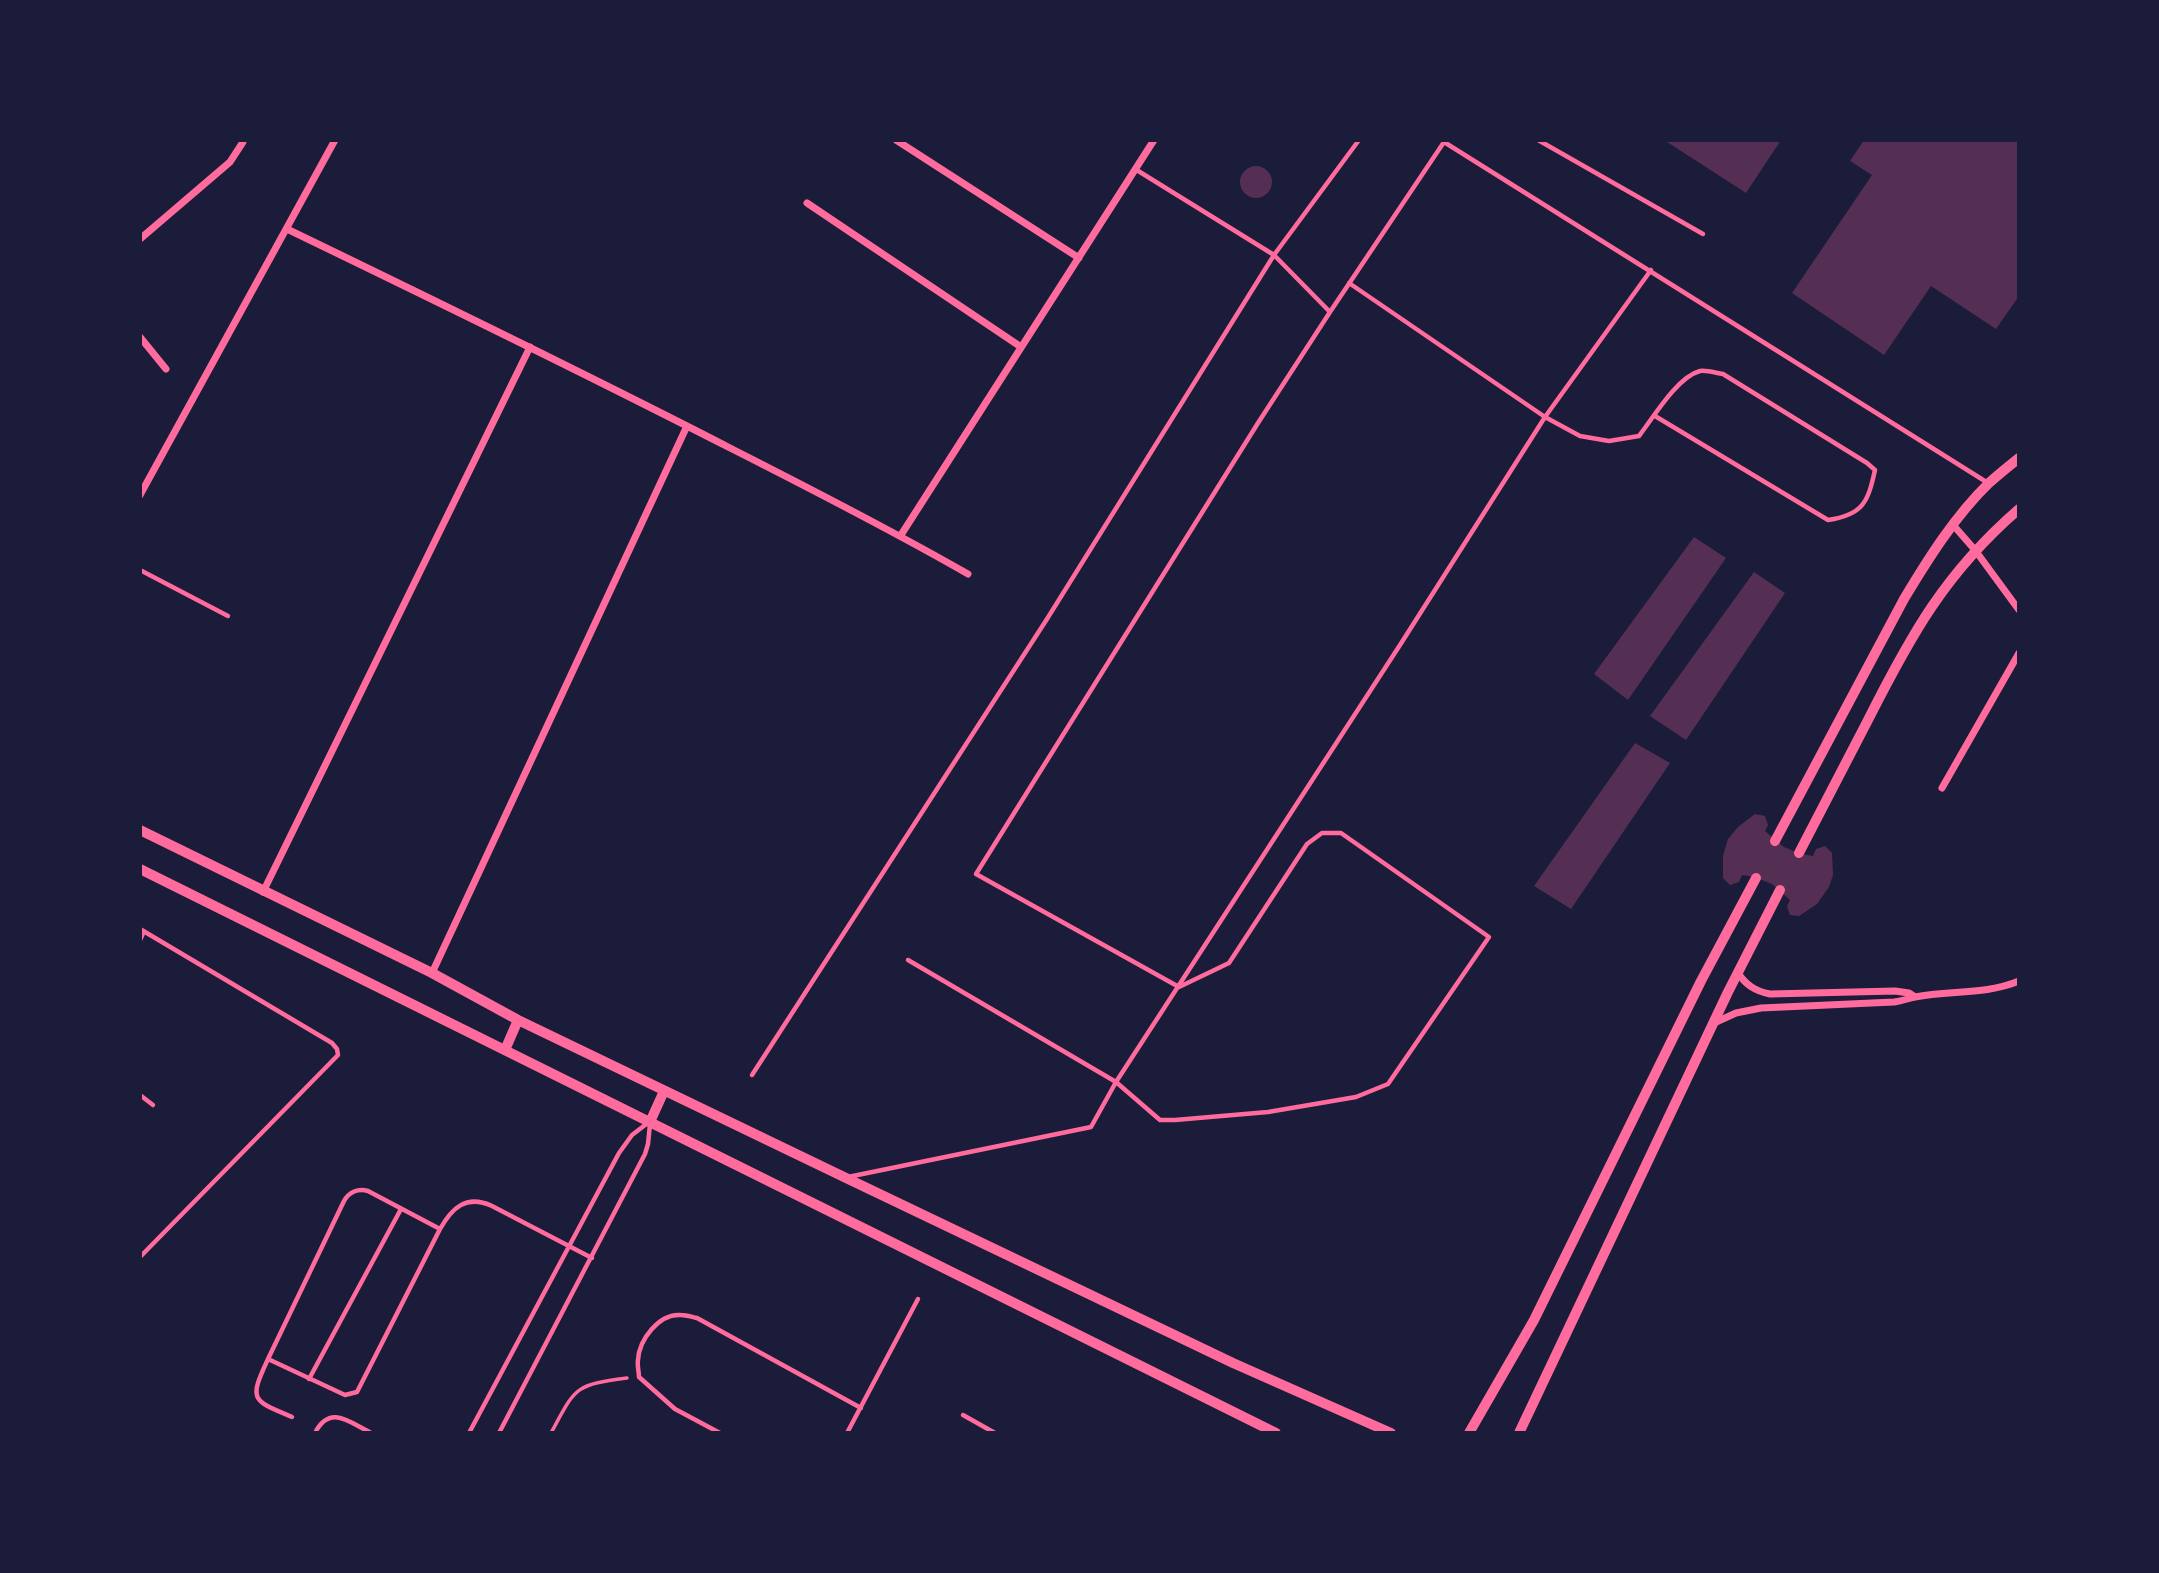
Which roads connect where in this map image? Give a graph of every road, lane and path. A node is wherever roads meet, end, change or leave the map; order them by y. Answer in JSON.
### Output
{"nodes":[{"id":1,"x":335,"y":140,"type":"edge"},
{"id":2,"x":896,"y":140,"type":"edge"},
{"id":3,"x":1154,"y":140,"type":"edge"},
{"id":4,"x":1359,"y":140,"type":"edge"},
{"id":5,"x":1538,"y":140,"type":"edge"},
{"id":6,"x":243,"y":141,"type":"edge"},
{"id":7,"x":1135,"y":169,"type":"junction"},
{"id":8,"x":807,"y":203,"type":"dead end"},
{"id":9,"x":287,"y":229,"type":"junction"},
{"id":10,"x":1703,"y":234,"type":"dead end"},
{"id":11,"x":140,"y":239,"type":"edge"},
{"id":12,"x":1275,"y":255,"type":"junction"},
{"id":13,"x":1079,"y":258,"type":"junction"},
{"id":14,"x":1651,"y":270,"type":"junction"},
{"id":15,"x":1349,"y":283,"type":"junction"},
{"id":16,"x":1329,"y":312,"type":"junction"},
{"id":17,"x":140,"y":337,"type":"edge"},
{"id":18,"x":530,"y":347,"type":"junction"},
{"id":19,"x":1021,"y":347,"type":"junction"},
{"id":20,"x":166,"y":369,"type":"dead end"},
{"id":21,"x":1655,"y":416,"type":"junction"},
{"id":22,"x":1545,"y":417,"type":"junction"},
{"id":23,"x":687,"y":426,"type":"junction"},
{"id":24,"x":2019,"y":457,"type":"edge"},
{"id":25,"x":1989,"y":484,"type":"junction"},
{"id":26,"x":140,"y":495,"type":"edge"},
{"id":27,"x":2019,"y":509,"type":"edge"},
{"id":28,"x":1954,"y":526,"type":"junction"},
{"id":29,"x":901,"y":535,"type":"junction"},
{"id":30,"x":1975,"y":550,"type":"junction"},
{"id":31,"x":140,"y":570,"type":"edge"},
{"id":32,"x":968,"y":574,"type":"dead end"},
{"id":33,"x":2019,"y":610,"type":"edge"},
{"id":34,"x":228,"y":616,"type":"dead end"},
{"id":35,"x":2019,"y":653,"type":"edge"},
{"id":36,"x":1942,"y":788,"type":"dead end"},
{"id":37,"x":140,"y":830,"type":"edge"},
{"id":38,"x":1775,"y":841,"type":"dead end"},
{"id":39,"x":1799,"y":853,"type":"dead end"},
{"id":40,"x":140,"y":869,"type":"edge"},
{"id":41,"x":1756,"y":878,"type":"dead end"},
{"id":42,"x":1780,"y":890,"type":"dead end"},
{"id":43,"x":263,"y":892,"type":"junction"},
{"id":44,"x":142,"y":930,"type":"edge"},
{"id":45,"x":140,"y":940,"type":"edge"},
{"id":46,"x":908,"y":960,"type":"dead end"},
{"id":47,"x":432,"y":973,"type":"junction"},
{"id":48,"x":1738,"y":973,"type":"junction"},
{"id":49,"x":2019,"y":981,"type":"edge"},
{"id":50,"x":1179,"y":987,"type":"junction"},
{"id":51,"x":1915,"y":997,"type":"junction"},
{"id":52,"x":518,"y":1020,"type":"junction"},
{"id":53,"x":1713,"y":1024,"type":"junction"},
{"id":54,"x":505,"y":1050,"type":"junction"},
{"id":55,"x":752,"y":1075,"type":"dead end"},
{"id":56,"x":1116,"y":1082,"type":"junction"},
{"id":57,"x":664,"y":1091,"type":"junction"},
{"id":58,"x":140,"y":1095,"type":"edge"},
{"id":59,"x":153,"y":1105,"type":"dead end"},
{"id":60,"x":650,"y":1122,"type":"junction"},
{"id":61,"x":844,"y":1177,"type":"junction"},
{"id":62,"x":401,"y":1209,"type":"junction"},
{"id":63,"x":440,"y":1229,"type":"junction"},
{"id":64,"x":569,"y":1246,"type":"junction"},
{"id":65,"x":140,"y":1257,"type":"edge"},
{"id":66,"x":592,"y":1258,"type":"junction"},
{"id":67,"x":918,"y":1299,"type":"dead end"},
{"id":68,"x":268,"y":1359,"type":"junction"},
{"id":69,"x":639,"y":1377,"type":"junction"},
{"id":70,"x":309,"y":1379,"type":"junction"},
{"id":71,"x":861,"y":1408,"type":"junction"},
{"id":72,"x":963,"y":1415,"type":"dead end"},
{"id":73,"x":292,"y":1417,"type":"dead end"},
{"id":74,"x":1259,"y":1424,"type":"junction"},
{"id":75,"x":315,"y":1433,"type":"edge"},
{"id":76,"x":371,"y":1433,"type":"edge"},
{"id":77,"x":469,"y":1433,"type":"edge"},
{"id":78,"x":499,"y":1433,"type":"edge"},
{"id":79,"x":551,"y":1433,"type":"edge"},
{"id":80,"x":720,"y":1433,"type":"edge"},
{"id":81,"x":847,"y":1433,"type":"edge"},
{"id":82,"x":996,"y":1433,"type":"edge"},
{"id":83,"x":1270,"y":1433,"type":"edge"},
{"id":84,"x":1276,"y":1433,"type":"edge"},
{"id":85,"x":1391,"y":1433,"type":"edge"},
{"id":86,"x":1469,"y":1433,"type":"edge"},
{"id":87,"x":1519,"y":1433,"type":"edge"}],
"edges":[{"from":1,"to":9,"type":"street"},
{"from":2,"to":13,"type":"street"},
{"from":3,"to":7,"type":"street"},
{"from":4,"to":12,"type":"lane"},
{"from":5,"to":10,"type":"lane"},
{"from":6,"to":11,"type":"street"},
{"from":7,"to":12,"type":"lane"},
{"from":7,"to":13,"type":"street"},
{"from":8,"to":19,"type":"street"},
{"from":9,"to":18,"type":"street"},
{"from":9,"to":26,"type":"street"},
{"from":12,"to":16,"type":"lane"},
{"from":12,"to":55,"type":"lane"},
{"from":13,"to":19,"type":"street"},
{"from":14,"to":15,"type":"lane"},
{"from":14,"to":22,"type":"lane"},
{"from":14,"to":25,"type":"lane"},
{"from":15,"to":16,"type":"lane"},
{"from":15,"to":22,"type":"lane"},
{"from":16,"to":50,"type":"lane"},
{"from":17,"to":20,"type":"street"},
{"from":18,"to":23,"type":"street"},
{"from":18,"to":43,"type":"street"},
{"from":19,"to":29,"type":"street"},
{"from":21,"to":21,"type":"lane"},
{"from":21,"to":22,"type":"lane"},
{"from":22,"to":50,"type":"lane"},
{"from":23,"to":29,"type":"street"},
{"from":23,"to":47,"type":"street"},
{"from":24,"to":25,"type":"main road"},
{"from":25,"to":28,"type":"main road"},
{"from":27,"to":30,"type":"main road"},
{"from":28,"to":30,"type":"street"},
{"from":28,"to":38,"type":"main road"},
{"from":29,"to":32,"type":"street"},
{"from":30,"to":33,"type":"street"},
{"from":30,"to":39,"type":"main road"},
{"from":31,"to":34,"type":"lane"},
{"from":35,"to":36,"type":"street"},
{"from":37,"to":43,"type":"main road"},
{"from":40,"to":54,"type":"main road"},
{"from":41,"to":86,"type":"main road"},
{"from":42,"to":48,"type":"main road"},
{"from":43,"to":47,"type":"main road"},
{"from":44,"to":45,"type":"lane"},
{"from":44,"to":65,"type":"lane"},
{"from":46,"to":56,"type":"lane"},
{"from":47,"to":52,"type":"main road"},
{"from":48,"to":51,"type":"street"},
{"from":48,"to":53,"type":"main road"},
{"from":49,"to":51,"type":"street"},
{"from":50,"to":56,"type":"lane"},
{"from":50,"to":56,"type":"lane"},
{"from":51,"to":53,"type":"street"},
{"from":52,"to":54,"type":"main road"},
{"from":52,"to":57,"type":"main road"},
{"from":53,"to":87,"type":"main road"},
{"from":54,"to":60,"type":"main road"},
{"from":56,"to":61,"type":"lane"},
{"from":57,"to":60,"type":"main road"},
{"from":57,"to":61,"type":"main road"},
{"from":58,"to":59,"type":"lane"},
{"from":60,"to":64,"type":"lane"},
{"from":60,"to":66,"type":"lane"},
{"from":60,"to":74,"type":"main road"},
{"from":61,"to":85,"type":"main road"},
{"from":62,"to":63,"type":"lane"},
{"from":62,"to":68,"type":"lane"},
{"from":62,"to":70,"type":"lane"},
{"from":63,"to":64,"type":"lane"},
{"from":63,"to":70,"type":"lane"},
{"from":64,"to":66,"type":"lane"},
{"from":64,"to":77,"type":"lane"},
{"from":66,"to":78,"type":"lane"},
{"from":67,"to":71,"type":"lane"},
{"from":68,"to":70,"type":"lane"},
{"from":68,"to":73,"type":"lane"},
{"from":69,"to":71,"type":"lane"},
{"from":69,"to":79,"type":"path"},
{"from":69,"to":80,"type":"lane"},
{"from":71,"to":81,"type":"lane"},
{"from":72,"to":82,"type":"lane"},
{"from":74,"to":83,"type":"main road"},
{"from":74,"to":84,"type":"main road"},
{"from":75,"to":76,"type":"lane"}]}
